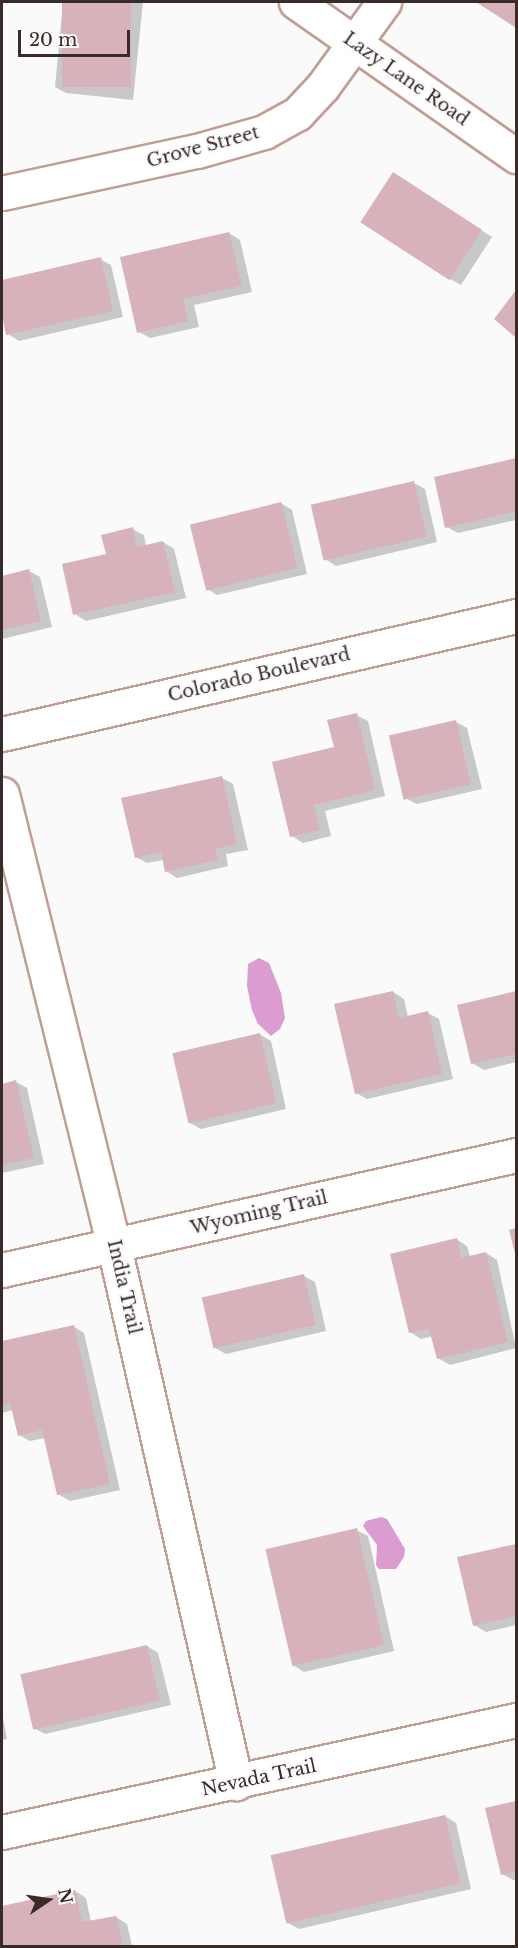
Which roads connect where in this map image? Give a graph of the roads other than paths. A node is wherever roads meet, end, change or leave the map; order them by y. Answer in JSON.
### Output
{"nodes":[{"id":1,"x":296,"y":2,"type":"edge"},
{"id":2,"x":384,"y":2,"type":"edge"},
{"id":3,"x":354,"y":44,"type":"junction"},
{"id":4,"x":516,"y":156,"type":"edge"},
{"id":5,"x":2,"y":193,"type":"edge"},
{"id":6,"x":516,"y":616,"type":"edge"},
{"id":7,"x":2,"y":734,"type":"edge"},
{"id":8,"x":2,"y":794,"type":"edge"},
{"id":9,"x":516,"y":1155,"type":"edge"},
{"id":10,"x":114,"y":1246,"type":"junction"},
{"id":11,"x":2,"y":1270,"type":"edge"},
{"id":12,"x":516,"y":1720,"type":"edge"},
{"id":13,"x":236,"y":1783,"type":"junction"},
{"id":14,"x":2,"y":1832,"type":"edge"}],
"edges":[{"from":1,"to":3,"type":"street","name":"Lazy Lane Road"},
{"from":2,"to":3,"type":"street","name":"Grove Street"},
{"from":3,"to":4,"type":"street","name":"Lazy Lane Road"},
{"from":3,"to":5,"type":"street","name":"Grove Street"},
{"from":6,"to":7,"type":"street","name":"Colorado Boulevard"},
{"from":8,"to":10,"type":"street","name":"India Trail"},
{"from":9,"to":10,"type":"street","name":"Wyoming Trail"},
{"from":10,"to":11,"type":"street","name":"Wyoming Trail"},
{"from":10,"to":13,"type":"street","name":"India Trail"},
{"from":12,"to":13,"type":"street","name":"Nevada Trail"},
{"from":13,"to":14,"type":"street","name":"Nevada Trail"}]}
